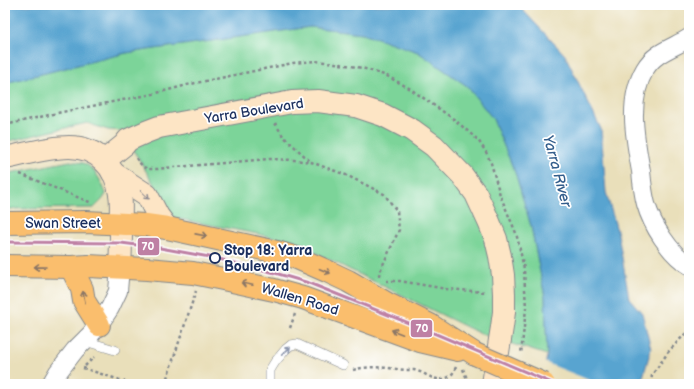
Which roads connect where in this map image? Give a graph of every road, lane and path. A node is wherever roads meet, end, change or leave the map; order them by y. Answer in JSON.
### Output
{"nodes":[{"id":1,"x":689,"y":38,"type":"edge"},
{"id":2,"x":272,"y":106,"type":"junction"},
{"id":3,"x":124,"y":145,"type":"junction"},
{"id":4,"x":5,"y":158,"type":"edge"},
{"id":5,"x":311,"y":162,"type":"junction"},
{"id":6,"x":108,"y":167,"type":"junction"},
{"id":7,"x":20,"y":174,"type":"dead end"},
{"id":8,"x":98,"y":205,"type":"dead end"},
{"id":9,"x":5,"y":224,"type":"edge"},
{"id":10,"x":121,"y":224,"type":"junction"},
{"id":11,"x":167,"y":228,"type":"junction"},
{"id":12,"x":689,"y":265,"type":"edge"},
{"id":13,"x":5,"y":266,"type":"edge"},
{"id":14,"x":71,"y":267,"type":"junction"},
{"id":15,"x":120,"y":268,"type":"junction"},
{"id":16,"x":378,"y":279,"type":"dead end"},
{"id":17,"x":381,"y":283,"type":"dead end"},
{"id":18,"x":197,"y":288,"type":"dead end"},
{"id":19,"x":504,"y":294,"type":"junction"},
{"id":20,"x":296,"y":312,"type":"dead end"},
{"id":21,"x":99,"y":324,"type":"junction"},
{"id":22,"x":290,"y":328,"type":"dead end"},
{"id":23,"x":689,"y":333,"type":"edge"},
{"id":24,"x":85,"y":341,"type":"junction"},
{"id":25,"x":115,"y":350,"type":"dead end"},
{"id":26,"x":469,"y":362,"type":"junction"},
{"id":27,"x":343,"y":365,"type":"dead end"},
{"id":28,"x":456,"y":366,"type":"dead end"},
{"id":29,"x":83,"y":368,"type":"dead end"},
{"id":30,"x":351,"y":371,"type":"dead end"},
{"id":31,"x":51,"y":384,"type":"edge"},
{"id":32,"x":132,"y":384,"type":"edge"},
{"id":33,"x":166,"y":384,"type":"edge"},
{"id":34,"x":270,"y":384,"type":"edge"},
{"id":35,"x":469,"y":384,"type":"edge"},
{"id":36,"x":493,"y":384,"type":"edge"},
{"id":37,"x":544,"y":384,"type":"edge"},
{"id":38,"x":651,"y":384,"type":"edge"}],
"edges":[{"from":1,"to":12,"type":"street"},
{"from":2,"to":3,"type":"street","name":"Yarra Boulevard"},
{"from":2,"to":5,"type":"path"},
{"from":2,"to":19,"type":"street","name":"Yarra Boulevard"},
{"from":3,"to":5,"type":"path"},
{"from":3,"to":6,"type":"street","name":"Yarra Boulevard"},
{"from":4,"to":6,"type":"street"},
{"from":5,"to":16,"type":"path"},
{"from":6,"to":10,"type":"street"},
{"from":6,"to":11,"type":"street","one_way":true},
{"from":7,"to":8,"type":"path"},
{"from":9,"to":10,"type":"main road","name":"Swan Street"},
{"from":10,"to":11,"type":"main road","name":"Wallen Road"},
{"from":10,"to":15,"type":"street"},
{"from":11,"to":26,"type":"main road","name":"Wallen Road","one_way":true},
{"from":14,"to":13,"type":"main road","one_way":true},
{"from":14,"to":15,"type":"main road"},
{"from":21,"to":14,"type":"main road","one_way":true},
{"from":15,"to":21,"type":"street"},
{"from":26,"to":15,"type":"main road","name":"Wallen Road","one_way":true},
{"from":17,"to":19,"type":"path"},
{"from":18,"to":33,"type":"path"},
{"from":19,"to":36,"type":"street","name":"Yarra Boulevard"},
{"from":20,"to":22,"type":"path"},
{"from":21,"to":24,"type":"street"},
{"from":23,"to":38,"type":"path"},
{"from":24,"to":25,"type":"lane"},
{"from":24,"to":31,"type":"street"},
{"from":26,"to":35,"type":"path"},
{"from":26,"to":37,"type":"main road","name":"Wallen Road","bridge":true},
{"from":34,"to":27,"type":"lane","one_way":true},
{"from":28,"to":30,"type":"path"},
{"from":29,"to":32,"type":"path"}]}
